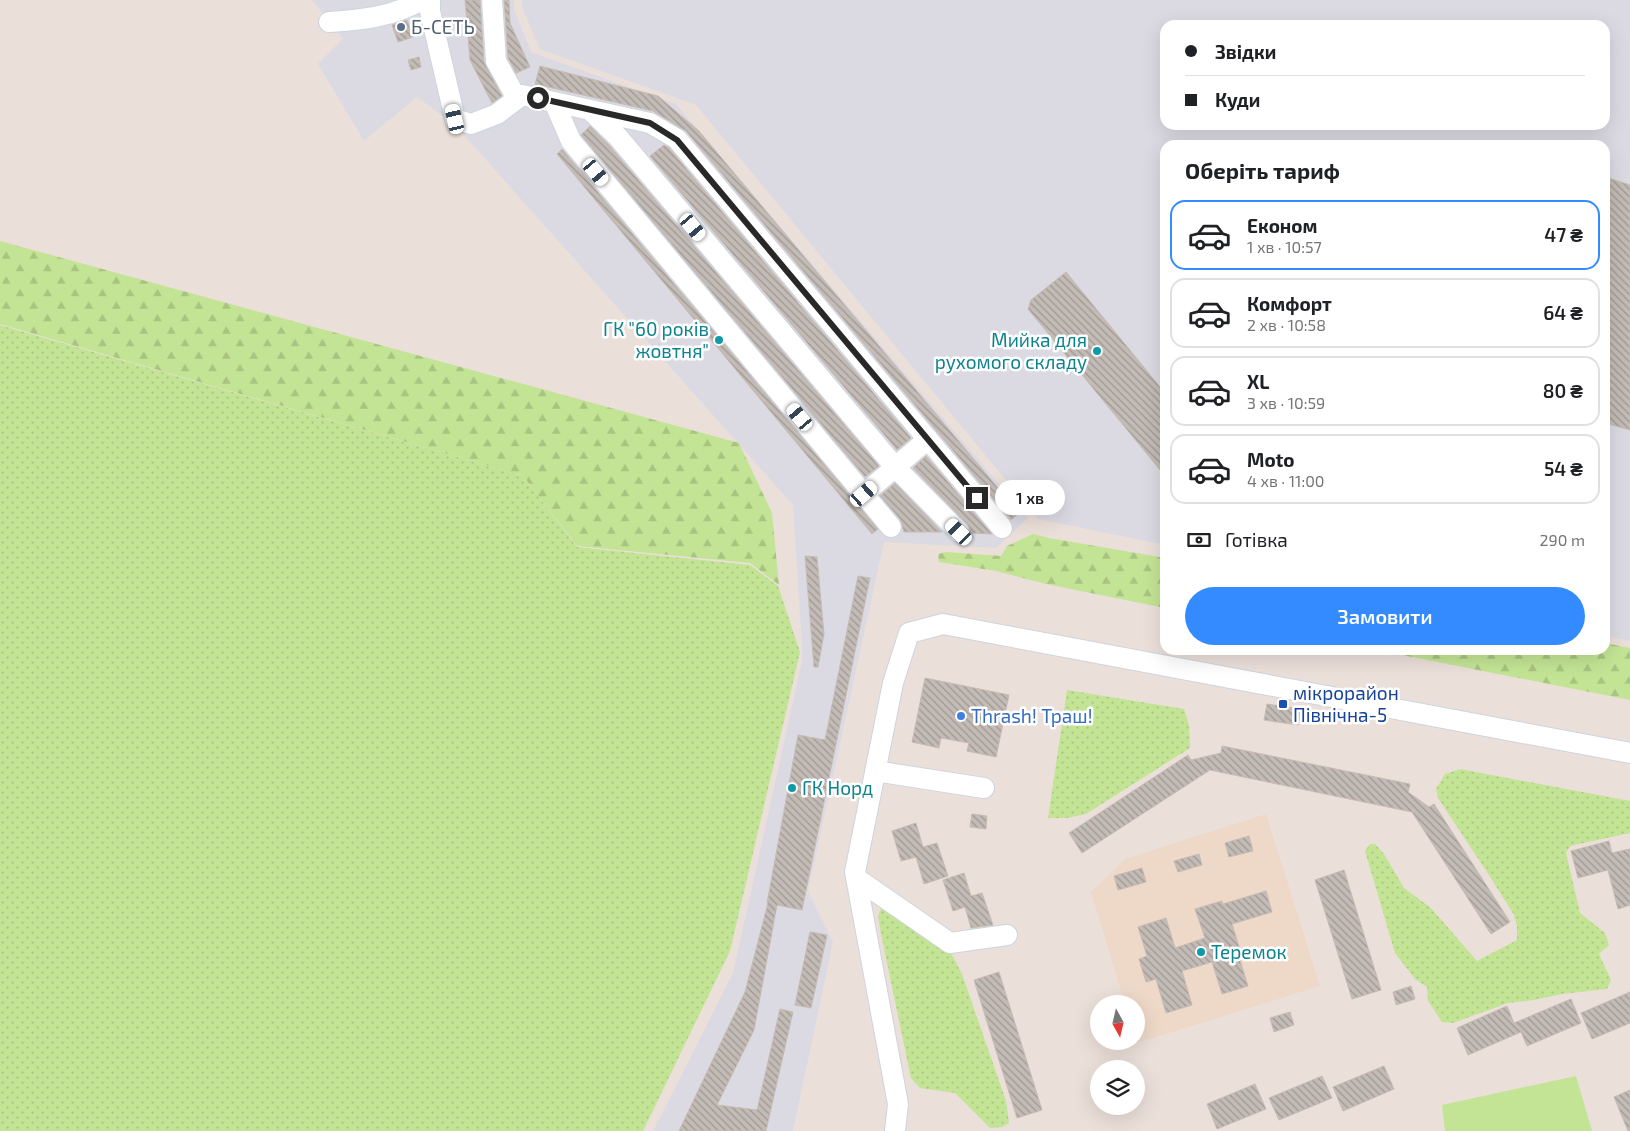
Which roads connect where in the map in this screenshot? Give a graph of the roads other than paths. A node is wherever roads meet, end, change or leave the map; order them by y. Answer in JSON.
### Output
{"nodes":[{"id":1,"x":422,"y":0,"type":"edge"},
{"id":2,"x":430,"y":0,"type":"edge"},
{"id":3,"x":492,"y":0,"type":"edge"},
{"id":4,"x":329,"y":22,"type":"dead end"},
{"id":5,"x":517,"y":99,"type":"junction"},
{"id":6,"x":554,"y":102,"type":"junction"},
{"id":7,"x":589,"y":110,"type":"junction"},
{"id":8,"x":928,"y":439,"type":"junction"},
{"id":9,"x":895,"y":467,"type":"junction"},
{"id":10,"x":864,"y":494,"type":"junction"},
{"id":11,"x":891,"y":527,"type":"dead end"},
{"id":12,"x":1002,"y":528,"type":"dead end"},
{"id":13,"x":959,"y":532,"type":"dead end"},
{"id":14,"x":1630,"y":753,"type":"edge"},
{"id":15,"x":875,"y":770,"type":"junction"},
{"id":16,"x":984,"y":788,"type":"dead end"},
{"id":17,"x":856,"y":878,"type":"junction"},
{"id":18,"x":1006,"y":935,"type":"dead end"},
{"id":19,"x":895,"y":1131,"type":"edge"}],
"edges":[{"from":1,"to":4,"type":"street"},
{"from":2,"to":5,"type":"street"},
{"from":3,"to":5,"type":"street"},
{"from":5,"to":6,"type":"street"},
{"from":6,"to":7,"type":"street"},
{"from":6,"to":10,"type":"street"},
{"from":7,"to":8,"type":"street"},
{"from":7,"to":9,"type":"street"},
{"from":8,"to":9,"type":"street"},
{"from":8,"to":12,"type":"street"},
{"from":9,"to":10,"type":"street"},
{"from":9,"to":13,"type":"street"},
{"from":10,"to":11,"type":"street"},
{"from":14,"to":15,"type":"street"},
{"from":15,"to":16,"type":"street"},
{"from":15,"to":17,"type":"street"},
{"from":17,"to":18,"type":"street"},
{"from":17,"to":19,"type":"street"}]}
